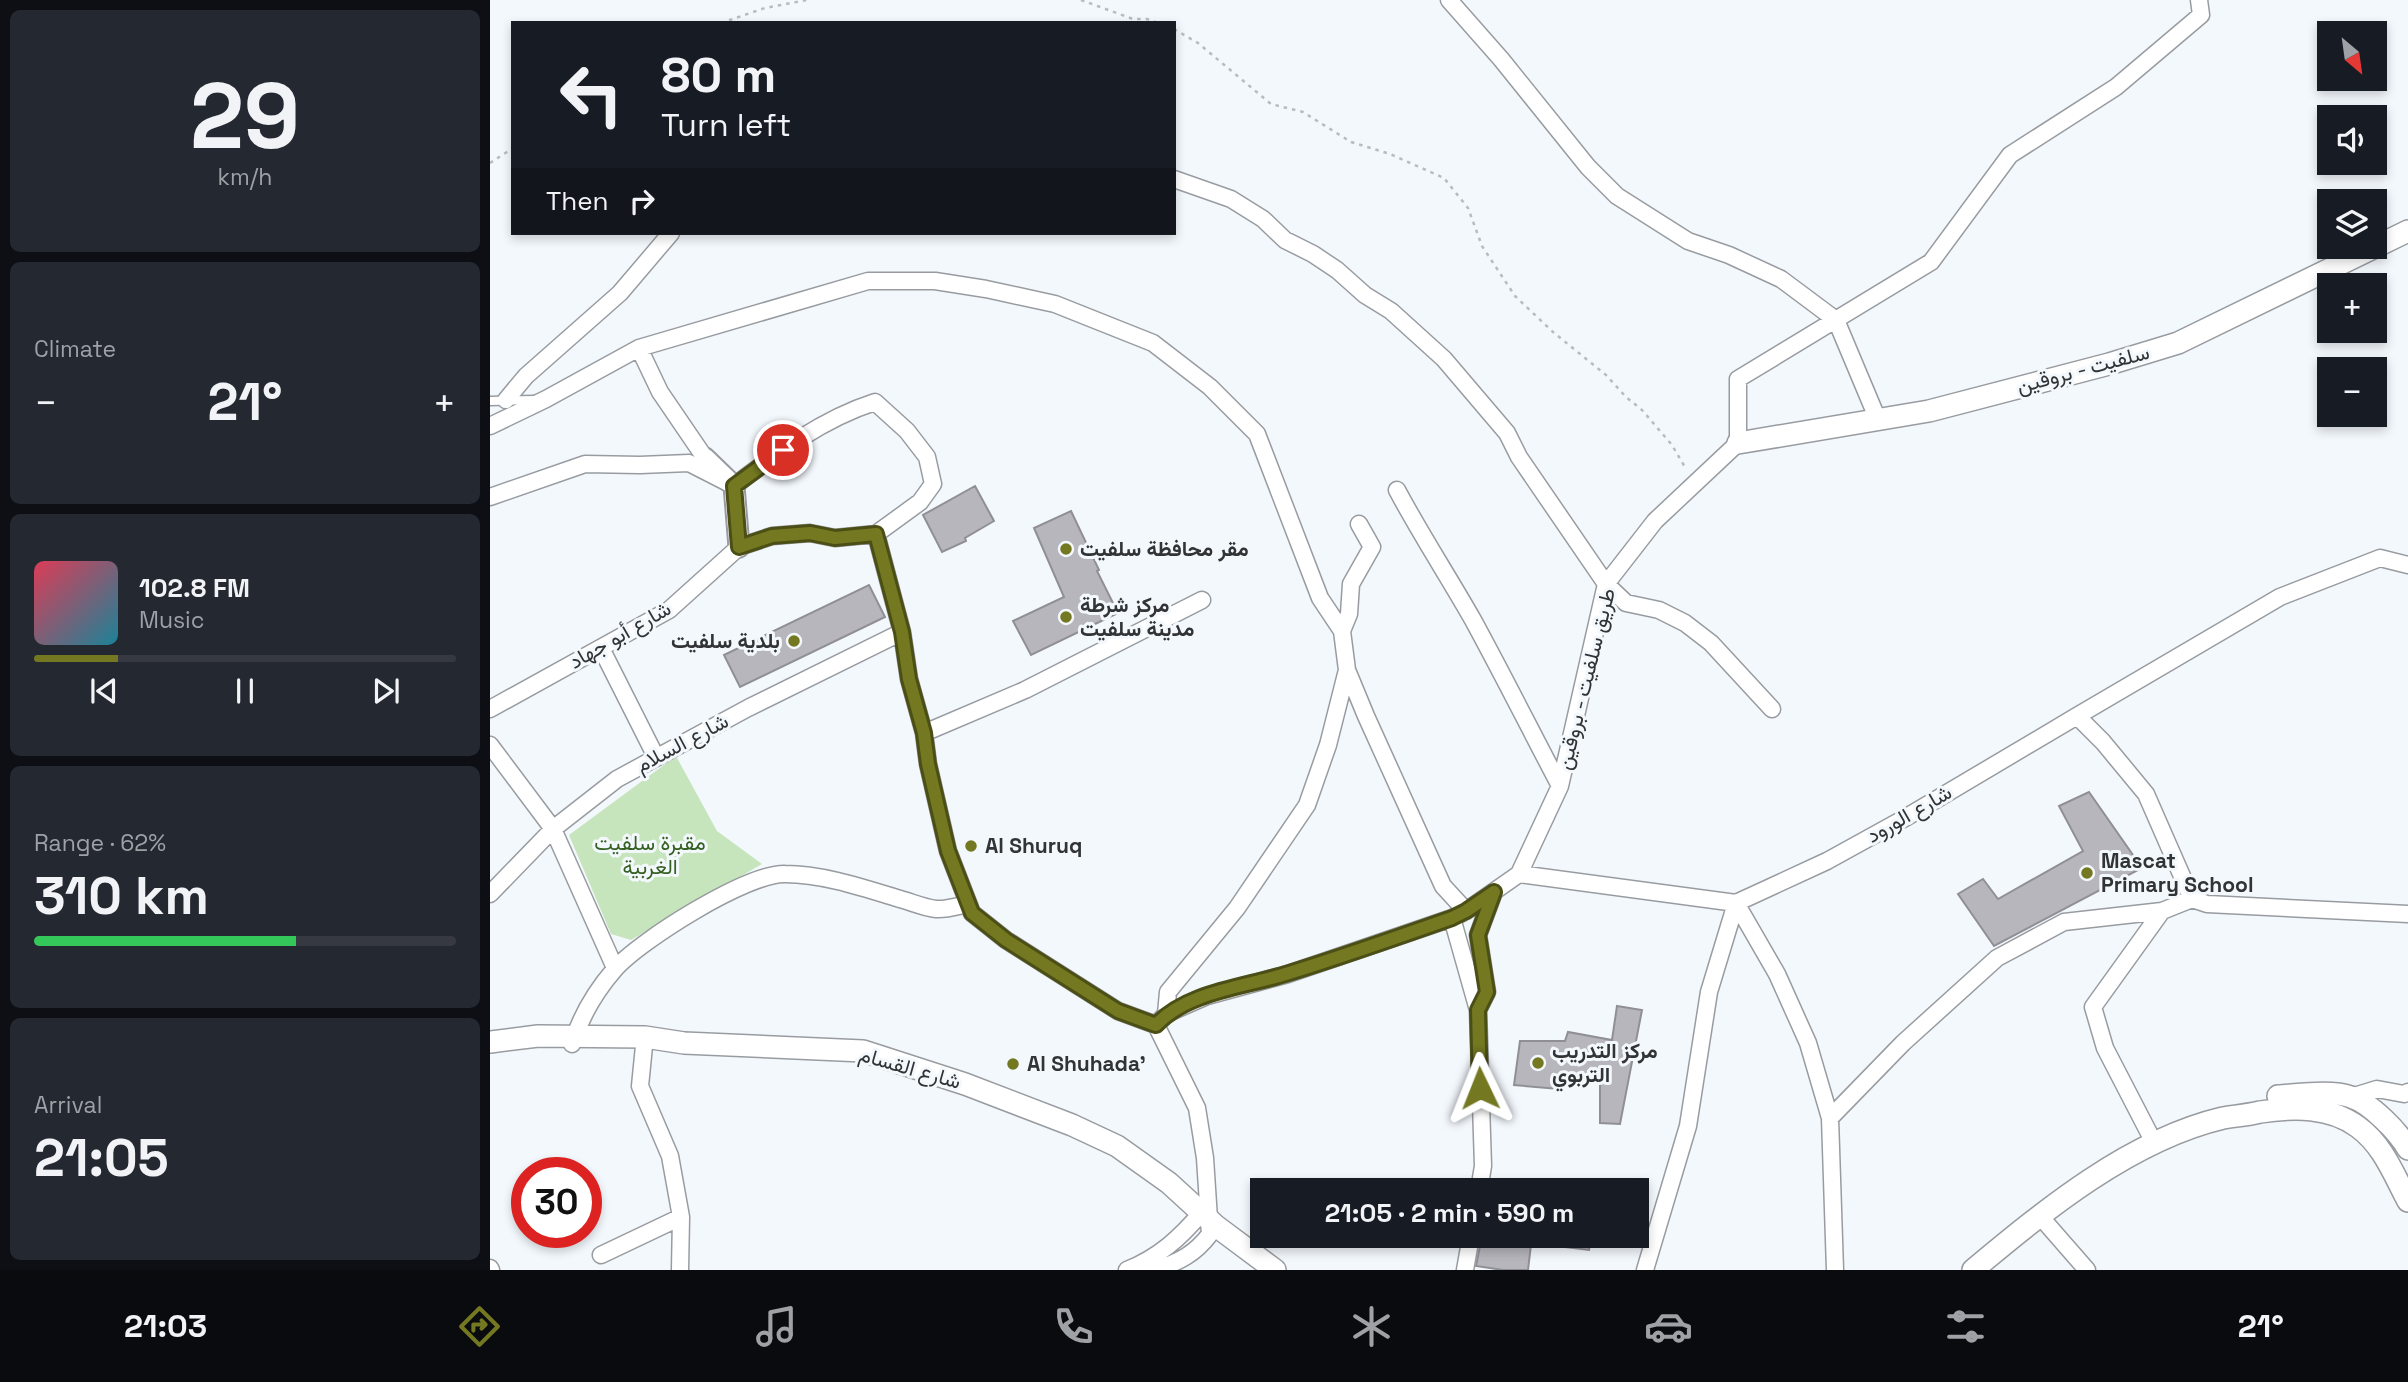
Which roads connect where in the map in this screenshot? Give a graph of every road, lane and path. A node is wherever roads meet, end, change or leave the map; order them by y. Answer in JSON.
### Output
{"nodes":[{"id":1,"x":807,"y":0,"type":"edge"},
{"id":2,"x":1081,"y":0,"type":"edge"},
{"id":3,"x":1449,"y":0,"type":"edge"},
{"id":4,"x":2199,"y":0,"type":"edge"},
{"id":5,"x":727,"y":21,"type":"edge"},
{"id":6,"x":1152,"y":21,"type":"edge"},
{"id":7,"x":1176,"y":30,"type":"edge"},
{"id":8,"x":511,"y":149,"type":"edge"},
{"id":9,"x":490,"y":163,"type":"edge"},
{"id":10,"x":1176,"y":180,"type":"edge"},
{"id":11,"x":2408,"y":231,"type":"edge"},
{"id":12,"x":669,"y":235,"type":"edge"},
{"id":13,"x":1836,"y":320,"type":"junction"},
{"id":14,"x":639,"y":348,"type":"junction"},
{"id":15,"x":546,"y":399,"type":"junction"},
{"id":16,"x":498,"y":401,"type":"edge"},
{"id":17,"x":1878,"y":420,"type":"junction"},
{"id":18,"x":490,"y":426,"type":"edge"},
{"id":19,"x":1738,"y":443,"type":"junction"},
{"id":20,"x":705,"y":458,"type":"joint"},
{"id":21,"x":1696,"y":482,"type":"junction"},
{"id":22,"x":734,"y":486,"type":"junction"},
{"id":23,"x":1397,"y":490,"type":"dead end"},
{"id":24,"x":490,"y":497,"type":"edge"},
{"id":25,"x":1359,"y":524,"type":"dead end"},
{"id":26,"x":876,"y":534,"type":"junction"},
{"id":27,"x":739,"y":547,"type":"junction"},
{"id":28,"x":2408,"y":565,"type":"edge"},
{"id":29,"x":1606,"y":584,"type":"junction"},
{"id":30,"x":1202,"y":600,"type":"dead end"},
{"id":31,"x":1342,"y":631,"type":"junction"},
{"id":32,"x":902,"y":632,"type":"junction"},
{"id":33,"x":601,"y":648,"type":"junction"},
{"id":34,"x":1347,"y":670,"type":"junction"},
{"id":35,"x":490,"y":709,"type":"edge"},
{"id":36,"x":1772,"y":709,"type":"dead end"},
{"id":37,"x":2077,"y":716,"type":"junction"},
{"id":38,"x":924,"y":733,"type":"junction"},
{"id":39,"x":490,"y":745,"type":"edge"},
{"id":40,"x":656,"y":757,"type":"junction"},
{"id":41,"x":1560,"y":786,"type":"junction"},
{"id":42,"x":553,"y":829,"type":"junction"},
{"id":43,"x":1519,"y":874,"type":"junction"},
{"id":44,"x":1494,"y":892,"type":"junction"},
{"id":45,"x":490,"y":894,"type":"edge"},
{"id":46,"x":2192,"y":899,"type":"junction"},
{"id":47,"x":1736,"y":902,"type":"junction"},
{"id":48,"x":968,"y":904,"type":"junction"},
{"id":49,"x":2162,"y":911,"type":"junction"},
{"id":50,"x":1459,"y":914,"type":"junction"},
{"id":51,"x":2408,"y":914,"type":"edge"},
{"id":52,"x":615,"y":968,"type":"junction"},
{"id":53,"x":1478,"y":1010,"type":"junction"},
{"id":54,"x":1161,"y":1020,"type":"junction"},
{"id":55,"x":490,"y":1042,"type":"edge"},
{"id":56,"x":573,"y":1042,"type":"junction"},
{"id":57,"x":644,"y":1046,"type":"junction"},
{"id":58,"x":490,"y":1050,"type":"edge"},
{"id":59,"x":2408,"y":1092,"type":"edge"},
{"id":60,"x":2351,"y":1097,"type":"junction"},
{"id":61,"x":1830,"y":1118,"type":"junction"},
{"id":62,"x":2149,"y":1133,"type":"junction"},
{"id":63,"x":2408,"y":1149,"type":"edge"},
{"id":64,"x":1481,"y":1178,"type":"edge"},
{"id":65,"x":2408,"y":1201,"type":"edge"},
{"id":66,"x":2039,"y":1215,"type":"junction"},
{"id":67,"x":681,"y":1217,"type":"junction"},
{"id":68,"x":1204,"y":1221,"type":"junction"},
{"id":69,"x":1469,"y":1248,"type":"edge"},
{"id":70,"x":601,"y":1255,"type":"dead end"},
{"id":71,"x":680,"y":1270,"type":"edge"},
{"id":72,"x":1127,"y":1270,"type":"edge"},
{"id":73,"x":1155,"y":1270,"type":"edge"},
{"id":74,"x":1258,"y":1270,"type":"edge"},
{"id":75,"x":1275,"y":1270,"type":"edge"},
{"id":76,"x":1465,"y":1270,"type":"edge"},
{"id":77,"x":1645,"y":1270,"type":"edge"},
{"id":78,"x":1835,"y":1270,"type":"edge"},
{"id":79,"x":1958,"y":1270,"type":"edge"},
{"id":80,"x":1973,"y":1270,"type":"edge"},
{"id":81,"x":2087,"y":1270,"type":"edge"}],
"edges":[{"from":1,"to":5,"type":"path"},
{"from":2,"to":6,"type":"path"},
{"from":3,"to":13,"type":"street"},
{"from":4,"to":13,"type":"street"},
{"from":7,"to":21,"type":"path"},
{"from":8,"to":9,"type":"path"},
{"from":10,"to":29,"type":"street"},
{"from":11,"to":17,"type":"main road","name":"سلفيت - بروقين"},
{"from":12,"to":16,"type":"street"},
{"from":13,"to":17,"type":"street"},
{"from":13,"to":19,"type":"street"},
{"from":14,"to":15,"type":"street"},
{"from":14,"to":20,"type":"street"},
{"from":14,"to":31,"type":"street"},
{"from":15,"to":16,"type":"lane"},
{"from":15,"to":18,"type":"street"},
{"from":17,"to":19,"type":"main road","name":"سلفيت - بروقين"},
{"from":19,"to":21,"type":"street","name":"طريق سلفيت - بروقين"},
{"from":20,"to":22,"type":"street"},
{"from":21,"to":29,"type":"street","name":"طريق سلفيت - بروقين"},
{"from":22,"to":24,"type":"street"},
{"from":22,"to":26,"type":"street"},
{"from":22,"to":27,"type":"street"},
{"from":23,"to":41,"type":"street"},
{"from":25,"to":31,"type":"street"},
{"from":26,"to":27,"type":"street"},
{"from":26,"to":32,"type":"street"},
{"from":27,"to":33,"type":"street","name":"شارع أبو جهاد"},
{"from":28,"to":37,"type":"street","name":"شارع الورود"},
{"from":29,"to":36,"type":"street"},
{"from":29,"to":41,"type":"street","name":"طريق سلفيت - بروقين"},
{"from":30,"to":38,"type":"street"},
{"from":31,"to":34,"type":"street"},
{"from":32,"to":38,"type":"street"},
{"from":32,"to":40,"type":"street","name":"شارع السلام"},
{"from":33,"to":35,"type":"street","name":"شارع أبو جهاد"},
{"from":33,"to":40,"type":"street"},
{"from":34,"to":50,"type":"street"},
{"from":34,"to":54,"type":"street"},
{"from":37,"to":46,"type":"street"},
{"from":37,"to":47,"type":"street","name":"شارع الورود"},
{"from":38,"to":48,"type":"street"},
{"from":39,"to":42,"type":"street"},
{"from":40,"to":42,"type":"street","name":"شارع السلام"},
{"from":41,"to":43,"type":"street","name":"طريق سلفيت - بروقين"},
{"from":42,"to":45,"type":"street","name":"شارع السلام"},
{"from":42,"to":52,"type":"street"},
{"from":43,"to":44,"type":"street"},
{"from":43,"to":47,"type":"street"},
{"from":44,"to":50,"type":"street"},
{"from":44,"to":53,"type":"street"},
{"from":46,"to":49,"type":"street"},
{"from":46,"to":51,"type":"street"},
{"from":47,"to":61,"type":"street"},
{"from":47,"to":77,"type":"street"},
{"from":48,"to":52,"type":"street"},
{"from":48,"to":54,"type":"street"},
{"from":49,"to":61,"type":"street"},
{"from":49,"to":62,"type":"street"},
{"from":50,"to":53,"type":"street"},
{"from":50,"to":54,"type":"street"},
{"from":52,"to":56,"type":"street"},
{"from":53,"to":64,"type":"street"},
{"from":54,"to":68,"type":"street"},
{"from":55,"to":56,"type":"main road","name":"شارع القسام"},
{"from":56,"to":57,"type":"main road","name":"شارع القسام"},
{"from":56,"to":58,"type":"main road","name":"شارع القسام"},
{"from":56,"to":68,"type":"main road","name":"شارع القسام"},
{"from":57,"to":67,"type":"street"},
{"from":57,"to":68,"type":"main road","name":"شارع القسام"},
{"from":59,"to":60,"type":"street"},
{"from":60,"to":62,"type":"main road"},
{"from":60,"to":63,"type":"main road"},
{"from":61,"to":78,"type":"street"},
{"from":62,"to":79,"type":"main road"},
{"from":65,"to":66,"type":"main road"},
{"from":66,"to":80,"type":"main road"},
{"from":66,"to":81,"type":"street"},
{"from":67,"to":70,"type":"street"},
{"from":67,"to":71,"type":"street"},
{"from":68,"to":72,"type":"street"},
{"from":68,"to":73,"type":"street"},
{"from":68,"to":74,"type":"main road"},
{"from":68,"to":75,"type":"main road","name":"شارع القسام"},
{"from":69,"to":76,"type":"street"}]}
